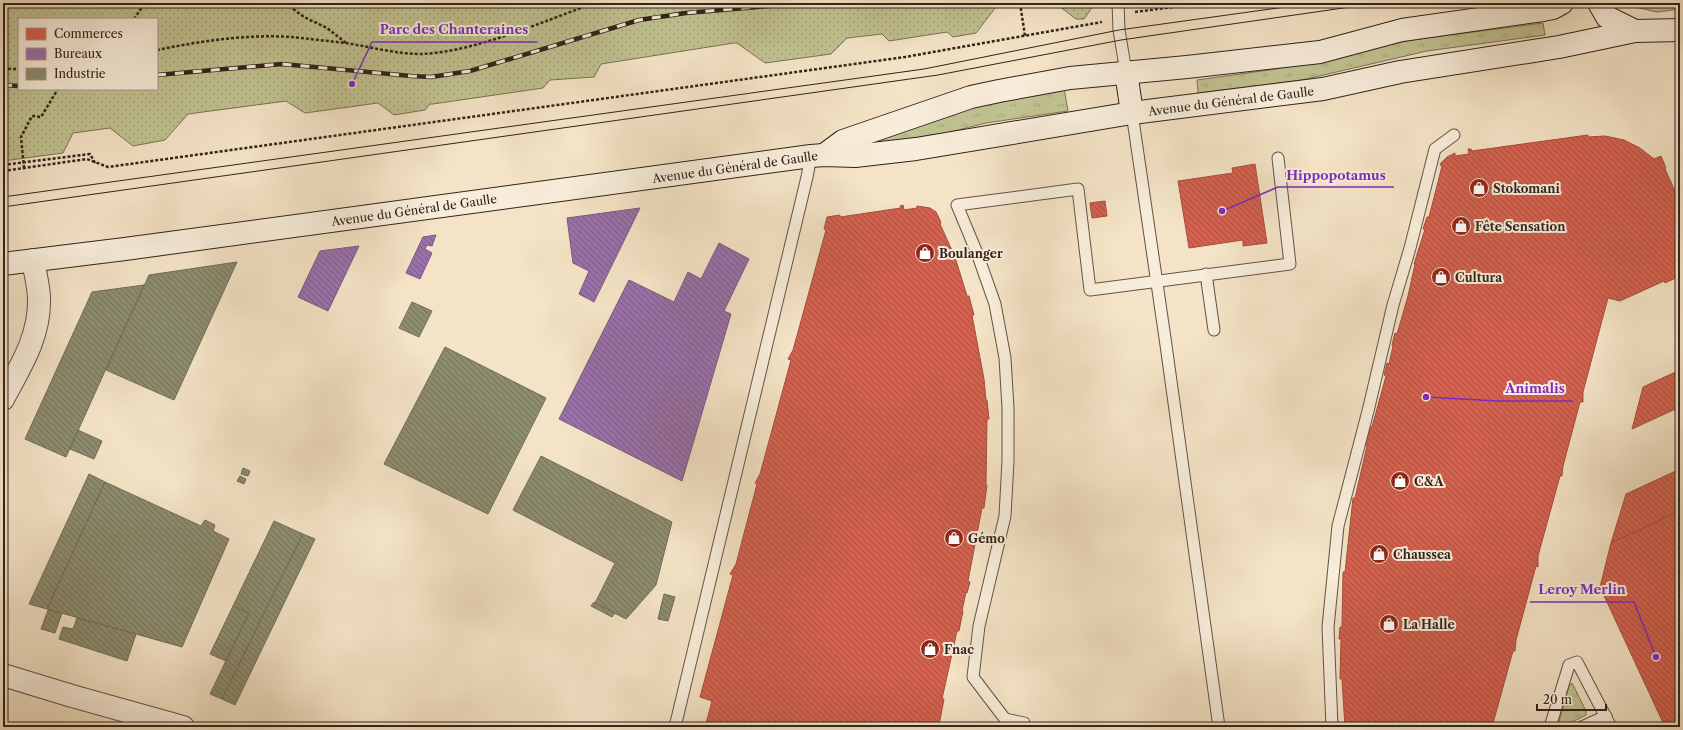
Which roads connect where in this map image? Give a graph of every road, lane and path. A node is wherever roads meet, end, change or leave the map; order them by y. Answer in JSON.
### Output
{"nodes":[{"id":1,"x":145,"y":3,"type":"edge"},
{"id":2,"x":285,"y":3,"type":"edge"},
{"id":3,"x":595,"y":3,"type":"edge"},
{"id":4,"x":1020,"y":3,"type":"edge"},
{"id":5,"x":1118,"y":3,"type":"edge"},
{"id":6,"x":1203,"y":3,"type":"edge"},
{"id":7,"x":1562,"y":3,"type":"edge"},
{"id":8,"x":1599,"y":3,"type":"edge"},
{"id":9,"x":1132,"y":13,"type":"dead end"},
{"id":10,"x":135,"y":18,"type":"edge"},
{"id":11,"x":1104,"y":22,"type":"dead end"},
{"id":12,"x":1680,"y":30,"type":"edge"},
{"id":13,"x":1635,"y":31,"type":"junction"},
{"id":14,"x":1025,"y":36,"type":"junction"},
{"id":15,"x":346,"y":43,"type":"junction"},
{"id":16,"x":158,"y":50,"type":"edge"},
{"id":17,"x":3,"y":69,"type":"edge"},
{"id":18,"x":18,"y":69,"type":"edge"},
{"id":19,"x":1126,"y":72,"type":"junction"},
{"id":20,"x":57,"y":90,"type":"edge"},
{"id":21,"x":1132,"y":114,"type":"junction"},
{"id":22,"x":1454,"y":135,"type":"dead end"},
{"id":23,"x":817,"y":155,"type":"junction"},
{"id":24,"x":1278,"y":158,"type":"dead end"},
{"id":25,"x":24,"y":162,"type":"junction"},
{"id":26,"x":96,"y":163,"type":"junction"},
{"id":27,"x":3,"y":165,"type":"edge"},
{"id":28,"x":24,"y":168,"type":"junction"},
{"id":29,"x":3,"y":171,"type":"edge"},
{"id":30,"x":33,"y":260,"type":"junction"},
{"id":31,"x":3,"y":264,"type":"edge"},
{"id":32,"x":1206,"y":274,"type":"junction"},
{"id":33,"x":1156,"y":282,"type":"junction"},
{"id":34,"x":1214,"y":330,"type":"dead end"},
{"id":35,"x":3,"y":399,"type":"edge"},
{"id":36,"x":3,"y":674,"type":"edge"},
{"id":37,"x":42,"y":687,"type":"junction"},
{"id":38,"x":3,"y":690,"type":"edge"},
{"id":39,"x":1606,"y":716,"type":"junction"},
{"id":40,"x":183,"y":727,"type":"edge"},
{"id":41,"x":675,"y":727,"type":"edge"},
{"id":42,"x":1025,"y":727,"type":"edge"},
{"id":43,"x":1219,"y":727,"type":"edge"},
{"id":44,"x":1332,"y":727,"type":"edge"},
{"id":45,"x":1550,"y":727,"type":"edge"},
{"id":46,"x":1582,"y":727,"type":"edge"},
{"id":47,"x":1611,"y":727,"type":"edge"}],
"edges":[{"from":1,"to":10,"type":"path"},
{"from":2,"to":15,"type":"path"},
{"from":3,"to":15,"type":"path"},
{"from":4,"to":14,"type":"path"},
{"from":5,"to":19,"type":"lane"},
{"from":6,"to":9,"type":"path"},
{"from":7,"to":19,"type":"main road","name":"Avenue du Général de Gaulle"},
{"from":8,"to":13,"type":"main road"},
{"from":11,"to":14,"type":"path"},
{"from":12,"to":13,"type":"main road","name":"Avenue du Général de Gaulle"},
{"from":13,"to":21,"type":"main road","name":"Avenue du Général de Gaulle"},
{"from":14,"to":26,"type":"path"},
{"from":15,"to":16,"type":"path"},
{"from":17,"to":18,"type":"path"},
{"from":19,"to":21,"type":"main road"},
{"from":19,"to":23,"type":"main road","name":"Avenue du Général de Gaulle"},
{"from":20,"to":25,"type":"path"},
{"from":21,"to":23,"type":"main road","name":"Avenue du Général de Gaulle"},
{"from":21,"to":33,"type":"lane"},
{"from":22,"to":44,"type":"lane"},
{"from":23,"to":30,"type":"main road","name":"Avenue du Général de Gaulle"},
{"from":23,"to":41,"type":"lane"},
{"from":24,"to":32,"type":"lane"},
{"from":25,"to":26,"type":"path"},
{"from":25,"to":27,"type":"path"},
{"from":25,"to":28,"type":"path"},
{"from":26,"to":28,"type":"path"},
{"from":28,"to":29,"type":"path"},
{"from":30,"to":31,"type":"main road","name":"Avenue du Général de Gaulle"},
{"from":30,"to":35,"type":"main road"},
{"from":32,"to":33,"type":"lane"},
{"from":32,"to":34,"type":"lane"},
{"from":33,"to":42,"type":"lane"},
{"from":33,"to":43,"type":"lane"},
{"from":36,"to":37,"type":"main road"},
{"from":37,"to":38,"type":"main road"},
{"from":37,"to":40,"type":"main road"},
{"from":39,"to":45,"type":"lane"},
{"from":39,"to":46,"type":"lane"},
{"from":39,"to":47,"type":"lane"}]}
